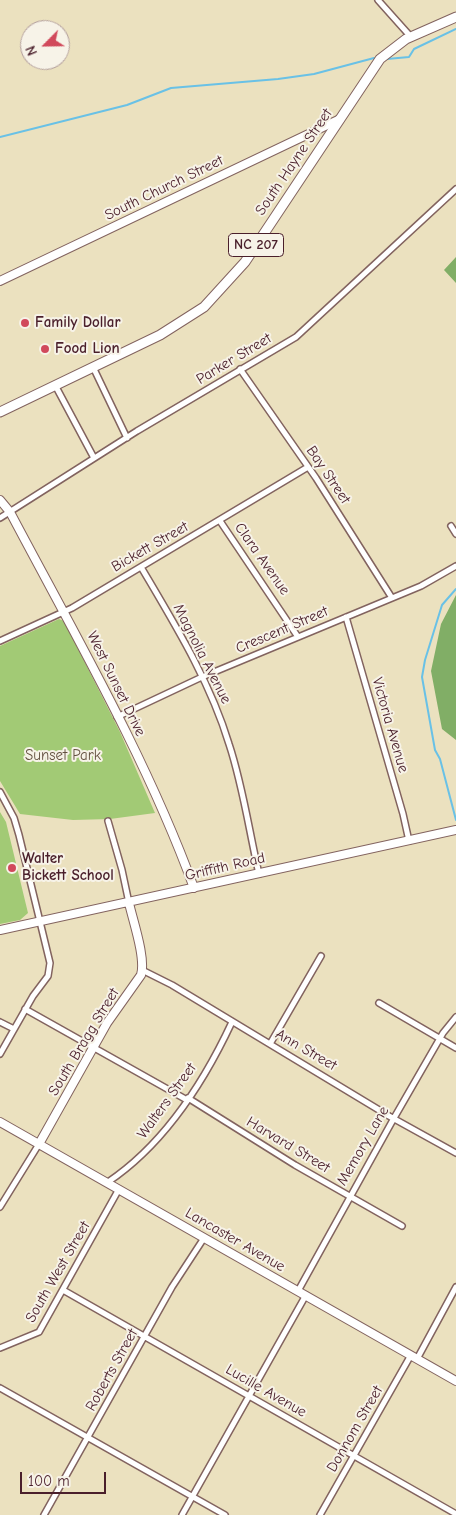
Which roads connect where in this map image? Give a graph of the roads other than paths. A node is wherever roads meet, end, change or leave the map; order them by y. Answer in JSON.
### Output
{"nodes":[{"id":1,"x":378,"y":0,"type":"edge"},
{"id":2,"x":456,"y":17,"type":"edge"},
{"id":3,"x":411,"y":37,"type":"junction"},
{"id":4,"x":340,"y":119,"type":"junction"},
{"id":5,"x":456,"y":189,"type":"edge"},
{"id":6,"x":0,"y":281,"type":"edge"},
{"id":7,"x":93,"y":367,"type":"junction"},
{"id":8,"x":240,"y":370,"type":"junction"},
{"id":9,"x":55,"y":385,"type":"junction"},
{"id":10,"x":0,"y":412,"type":"edge"},
{"id":11,"x":127,"y":438,"type":"junction"},
{"id":12,"x":94,"y":458,"type":"junction"},
{"id":13,"x":308,"y":467,"type":"junction"},
{"id":14,"x":0,"y":500,"type":"edge"},
{"id":15,"x":10,"y":512,"type":"junction"},
{"id":16,"x":0,"y":518,"type":"edge"},
{"id":17,"x":220,"y":521,"type":"junction"},
{"id":18,"x":452,"y":526,"type":"dead end"},
{"id":19,"x":456,"y":534,"type":"edge"},
{"id":20,"x":456,"y":566,"type":"edge"},
{"id":21,"x":141,"y":567,"type":"junction"},
{"id":22,"x":392,"y":598,"type":"junction"},
{"id":23,"x":64,"y":611,"type":"junction"},
{"id":24,"x":346,"y":617,"type":"junction"},
{"id":25,"x":298,"y":637,"type":"junction"},
{"id":26,"x":0,"y":641,"type":"edge"},
{"id":27,"x":202,"y":677,"type":"junction"},
{"id":28,"x":117,"y":717,"type":"junction"},
{"id":29,"x":0,"y":792,"type":"edge"},
{"id":30,"x":108,"y":821,"type":"dead end"},
{"id":31,"x":456,"y":830,"type":"edge"},
{"id":32,"x":408,"y":840,"type":"junction"},
{"id":33,"x":259,"y":874,"type":"junction"},
{"id":34,"x":194,"y":888,"type":"junction"},
{"id":35,"x":129,"y":903,"type":"junction"},
{"id":36,"x":41,"y":922,"type":"junction"},
{"id":37,"x":0,"y":930,"type":"edge"},
{"id":38,"x":321,"y":956,"type":"dead end"},
{"id":39,"x":142,"y":970,"type":"junction"},
{"id":40,"x":379,"y":1003,"type":"dead end"},
{"id":41,"x":25,"y":1009,"type":"junction"},
{"id":42,"x":456,"y":1017,"type":"edge"},
{"id":43,"x":0,"y":1022,"type":"edge"},
{"id":44,"x":232,"y":1022,"type":"junction"},
{"id":45,"x":14,"y":1030,"type":"junction"},
{"id":46,"x":440,"y":1039,"type":"junction"},
{"id":47,"x":270,"y":1044,"type":"junction"},
{"id":48,"x":94,"y":1046,"type":"junction"},
{"id":49,"x":456,"y":1048,"type":"edge"},
{"id":50,"x":0,"y":1054,"type":"edge"},
{"id":51,"x":187,"y":1099,"type":"junction"},
{"id":52,"x":394,"y":1118,"type":"junction"},
{"id":53,"x":0,"y":1122,"type":"edge"},
{"id":54,"x":39,"y":1144,"type":"junction"},
{"id":55,"x":456,"y":1153,"type":"edge"},
{"id":56,"x":108,"y":1182,"type":"junction"},
{"id":57,"x":119,"y":1189,"type":"junction"},
{"id":58,"x":350,"y":1195,"type":"junction"},
{"id":59,"x":0,"y":1207,"type":"edge"},
{"id":60,"x":402,"y":1226,"type":"dead end"},
{"id":61,"x":204,"y":1238,"type":"junction"},
{"id":62,"x":456,"y":1287,"type":"edge"},
{"id":63,"x":63,"y":1290,"type":"junction"},
{"id":64,"x":298,"y":1291,"type":"junction"},
{"id":65,"x":306,"y":1296,"type":"junction"},
{"id":66,"x":145,"y":1337,"type":"junction"},
{"id":67,"x":0,"y":1348,"type":"edge"},
{"id":68,"x":414,"y":1357,"type":"junction"},
{"id":69,"x":456,"y":1380,"type":"edge"},
{"id":70,"x":0,"y":1388,"type":"edge"},
{"id":71,"x":249,"y":1395,"type":"junction"},
{"id":72,"x":88,"y":1438,"type":"junction"},
{"id":73,"x":354,"y":1455,"type":"junction"},
{"id":74,"x":192,"y":1497,"type":"junction"},
{"id":75,"x":456,"y":1514,"type":"edge"},
{"id":76,"x":44,"y":1515,"type":"edge"},
{"id":77,"x":182,"y":1515,"type":"edge"},
{"id":78,"x":225,"y":1515,"type":"edge"},
{"id":79,"x":320,"y":1515,"type":"edge"}],
"edges":[{"from":1,"to":3,"type":"street"},
{"from":2,"to":3,"type":"main road","name":"South Hayne Street","number":"NC 207"},
{"from":3,"to":4,"type":"main road","name":"South Hayne Street","number":"NC 207"},
{"from":4,"to":6,"type":"street","name":"South Church Street"},
{"from":4,"to":7,"type":"main road","name":"South Hayne Street","number":"NC 207"},
{"from":5,"to":8,"type":"street","name":"Parker Street"},
{"from":7,"to":9,"type":"main road","name":"South Hayne Street","number":"NC 207"},
{"from":7,"to":11,"type":"street"},
{"from":8,"to":11,"type":"street","name":"Parker Street"},
{"from":8,"to":13,"type":"street","name":"Bay Street"},
{"from":9,"to":10,"type":"main road","name":"South Hayne Street","number":"NC 207"},
{"from":9,"to":12,"type":"street"},
{"from":11,"to":12,"type":"street","name":"Parker Street"},
{"from":12,"to":15,"type":"street","name":"Parker Street"},
{"from":13,"to":17,"type":"street","name":"Bickett Street"},
{"from":13,"to":22,"type":"street","name":"Bay Street"},
{"from":14,"to":15,"type":"street","name":"West Sunset Drive"},
{"from":15,"to":16,"type":"street","name":"Parker Street"},
{"from":15,"to":23,"type":"street","name":"West Sunset Drive"},
{"from":17,"to":21,"type":"street","name":"Bickett Street"},
{"from":17,"to":25,"type":"street","name":"Clara Avenue"},
{"from":18,"to":19,"type":"street"},
{"from":20,"to":22,"type":"street","name":"Crescent Street"},
{"from":21,"to":23,"type":"street","name":"Bickett Street"},
{"from":21,"to":27,"type":"street","name":"Magnolia Avenue"},
{"from":22,"to":24,"type":"street","name":"Crescent Street"},
{"from":23,"to":26,"type":"street","name":"Bickett Street"},
{"from":23,"to":28,"type":"street","name":"West Sunset Drive"},
{"from":24,"to":25,"type":"street","name":"Crescent Street"},
{"from":24,"to":32,"type":"street","name":"Victoria Avenue"},
{"from":25,"to":27,"type":"street","name":"Crescent Street"},
{"from":27,"to":28,"type":"street","name":"Crescent Street"},
{"from":27,"to":33,"type":"street","name":"Magnolia Avenue"},
{"from":28,"to":34,"type":"street","name":"West Sunset Drive"},
{"from":29,"to":36,"type":"street"},
{"from":30,"to":35,"type":"street"},
{"from":31,"to":32,"type":"street","name":"Griffith Road"},
{"from":32,"to":33,"type":"street","name":"Griffith Road"},
{"from":33,"to":34,"type":"street","name":"Griffith Road"},
{"from":34,"to":35,"type":"street","name":"Griffith Road"},
{"from":35,"to":36,"type":"street","name":"Griffith Road"},
{"from":35,"to":39,"type":"street"},
{"from":36,"to":37,"type":"street","name":"Griffith Road"},
{"from":36,"to":41,"type":"street"},
{"from":38,"to":47,"type":"street"},
{"from":39,"to":44,"type":"street","name":"Ann Street"},
{"from":39,"to":48,"type":"street","name":"South Bragg Street"},
{"from":40,"to":46,"type":"street"},
{"from":41,"to":45,"type":"street"},
{"from":41,"to":48,"type":"street","name":"Harvard Street"},
{"from":42,"to":46,"type":"street","name":"Memory Lane"},
{"from":43,"to":45,"type":"street"},
{"from":44,"to":47,"type":"street","name":"Ann Street"},
{"from":44,"to":51,"type":"street","name":"Walters Street"},
{"from":45,"to":50,"type":"street"},
{"from":46,"to":49,"type":"street"},
{"from":46,"to":52,"type":"street","name":"Memory Lane"},
{"from":47,"to":52,"type":"street","name":"Ann Street"},
{"from":48,"to":51,"type":"street","name":"Harvard Street"},
{"from":48,"to":54,"type":"street","name":"South Bragg Street"},
{"from":51,"to":56,"type":"street","name":"Walters Street"},
{"from":51,"to":58,"type":"street","name":"Harvard Street"},
{"from":52,"to":55,"type":"street","name":"Ann Street"},
{"from":52,"to":58,"type":"street","name":"Memory Lane"},
{"from":53,"to":54,"type":"street","name":"Lancaster Avenue"},
{"from":54,"to":56,"type":"street","name":"Lancaster Avenue"},
{"from":54,"to":59,"type":"street","name":"South Bragg Street"},
{"from":56,"to":57,"type":"street","name":"Lancaster Avenue"},
{"from":57,"to":61,"type":"street","name":"Lancaster Avenue"},
{"from":57,"to":63,"type":"street","name":"South West Street"},
{"from":58,"to":60,"type":"street","name":"Harvard Street"},
{"from":58,"to":64,"type":"street","name":"Memory Lane"},
{"from":61,"to":64,"type":"street","name":"Lancaster Avenue"},
{"from":61,"to":66,"type":"street","name":"Roberts Street"},
{"from":62,"to":68,"type":"street","name":"Donnom Street"},
{"from":63,"to":66,"type":"street","name":"Lucille Avenue"},
{"from":63,"to":67,"type":"street","name":"South West Street"},
{"from":64,"to":65,"type":"street","name":"Lancaster Avenue"},
{"from":65,"to":68,"type":"street","name":"Lancaster Avenue"},
{"from":65,"to":71,"type":"street"},
{"from":66,"to":71,"type":"street","name":"Lucille Avenue"},
{"from":66,"to":72,"type":"street","name":"Roberts Street"},
{"from":68,"to":69,"type":"street","name":"Lancaster Avenue"},
{"from":68,"to":73,"type":"street","name":"Donnom Street"},
{"from":70,"to":72,"type":"street"},
{"from":71,"to":73,"type":"street","name":"Lucille Avenue"},
{"from":71,"to":74,"type":"street"},
{"from":72,"to":74,"type":"street"},
{"from":72,"to":76,"type":"street","name":"Roberts Street"},
{"from":73,"to":75,"type":"street","name":"Lucille Avenue"},
{"from":73,"to":79,"type":"street","name":"Donnom Street"},
{"from":74,"to":77,"type":"street"},
{"from":74,"to":78,"type":"street"}]}
